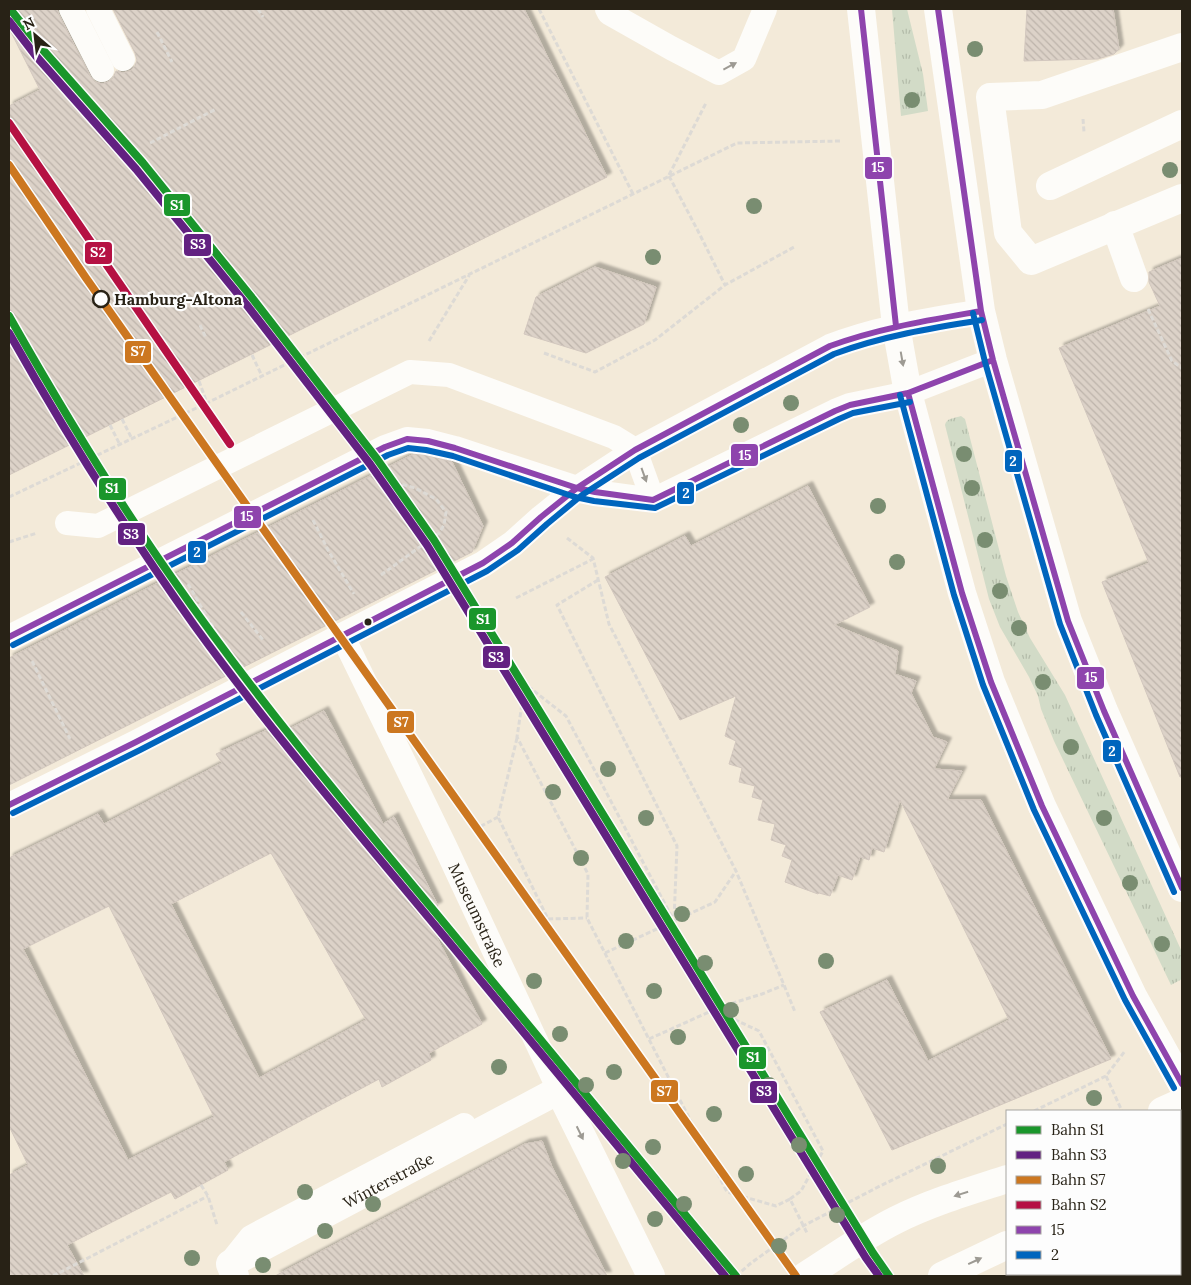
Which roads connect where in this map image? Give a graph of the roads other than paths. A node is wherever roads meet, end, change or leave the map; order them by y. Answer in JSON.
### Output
{"nodes":[{"id":1,"x":71,"y":9,"type":"edge"},
{"id":2,"x":98,"y":9,"type":"edge"},
{"id":3,"x":607,"y":9,"type":"edge"},
{"id":4,"x":765,"y":9,"type":"edge"},
{"id":5,"x":861,"y":9,"type":"edge"},
{"id":6,"x":938,"y":9,"type":"edge"},
{"id":7,"x":1182,"y":47,"type":"edge"},
{"id":8,"x":123,"y":59,"type":"dead end"},
{"id":9,"x":102,"y":70,"type":"dead end"},
{"id":10,"x":1182,"y":124,"type":"edge"},
{"id":11,"x":1050,"y":186,"type":"dead end"},
{"id":12,"x":1182,"y":198,"type":"edge"},
{"id":13,"x":1115,"y":226,"type":"junction"},
{"id":14,"x":1134,"y":278,"type":"road end"},
{"id":15,"x":980,"y":311,"type":"junction"},
{"id":16,"x":896,"y":326,"type":"junction"},
{"id":17,"x":993,"y":360,"type":"junction"},
{"id":18,"x":908,"y":393,"type":"junction"},
{"id":19,"x":635,"y":450,"type":"junction"},
{"id":20,"x":577,"y":488,"type":"junction"},
{"id":21,"x":653,"y":500,"type":"junction"},
{"id":22,"x":67,"y":523,"type":"dead end"},
{"id":23,"x":342,"y":635,"type":"junction"},
{"id":24,"x":9,"y":637,"type":"edge"},
{"id":25,"x":9,"y":805,"type":"edge"},
{"id":26,"x":1182,"y":888,"type":"edge"},
{"id":27,"x":1182,"y":1084,"type":"edge"},
{"id":28,"x":559,"y":1090,"type":"junction"},
{"id":29,"x":1182,"y":1102,"type":"edge"},
{"id":30,"x":1164,"y":1110,"type":"edge"},
{"id":31,"x":1006,"y":1179,"type":"edge"},
{"id":32,"x":1006,"y":1245,"type":"edge"},
{"id":33,"x":232,"y":1270,"type":"edge"},
{"id":34,"x":651,"y":1276,"type":"edge"},
{"id":35,"x":805,"y":1276,"type":"edge"},
{"id":36,"x":942,"y":1276,"type":"edge"}],
"edges":[{"from":1,"to":9,"type":"lane"},
{"from":2,"to":8,"type":"lane"},
{"from":3,"to":4,"type":"lane","one_way":true},
{"from":5,"to":16,"type":"main road"},
{"from":6,"to":15,"type":"main road"},
{"from":7,"to":13,"type":"main road"},
{"from":10,"to":11,"type":"main road"},
{"from":12,"to":13,"type":"main road"},
{"from":13,"to":14,"type":"main road"},
{"from":15,"to":16,"type":"lane"},
{"from":15,"to":17,"type":"main road"},
{"from":16,"to":18,"type":"main road","one_way":true},
{"from":16,"to":19,"type":"lane"},
{"from":17,"to":18,"type":"lane"},
{"from":17,"to":26,"type":"main road"},
{"from":18,"to":21,"type":"lane"},
{"from":18,"to":27,"type":"main road"},
{"from":19,"to":20,"type":"lane"},
{"from":19,"to":21,"type":"lane","one_way":true},
{"from":19,"to":22,"type":"lane"},
{"from":20,"to":21,"type":"lane"},
{"from":20,"to":23,"type":"lane"},
{"from":20,"to":24,"type":"lane"},
{"from":23,"to":25,"type":"lane"},
{"from":23,"to":28,"type":"lane","name":"Museumstraße"},
{"from":28,"to":33,"type":"main road","name":"Winterstraße"},
{"from":28,"to":34,"type":"main road","name":"Museumstraße","one_way":true},
{"from":29,"to":30,"type":"main road"},
{"from":31,"to":35,"type":"main road","one_way":true},
{"from":36,"to":32,"type":"main road","one_way":true}]}
